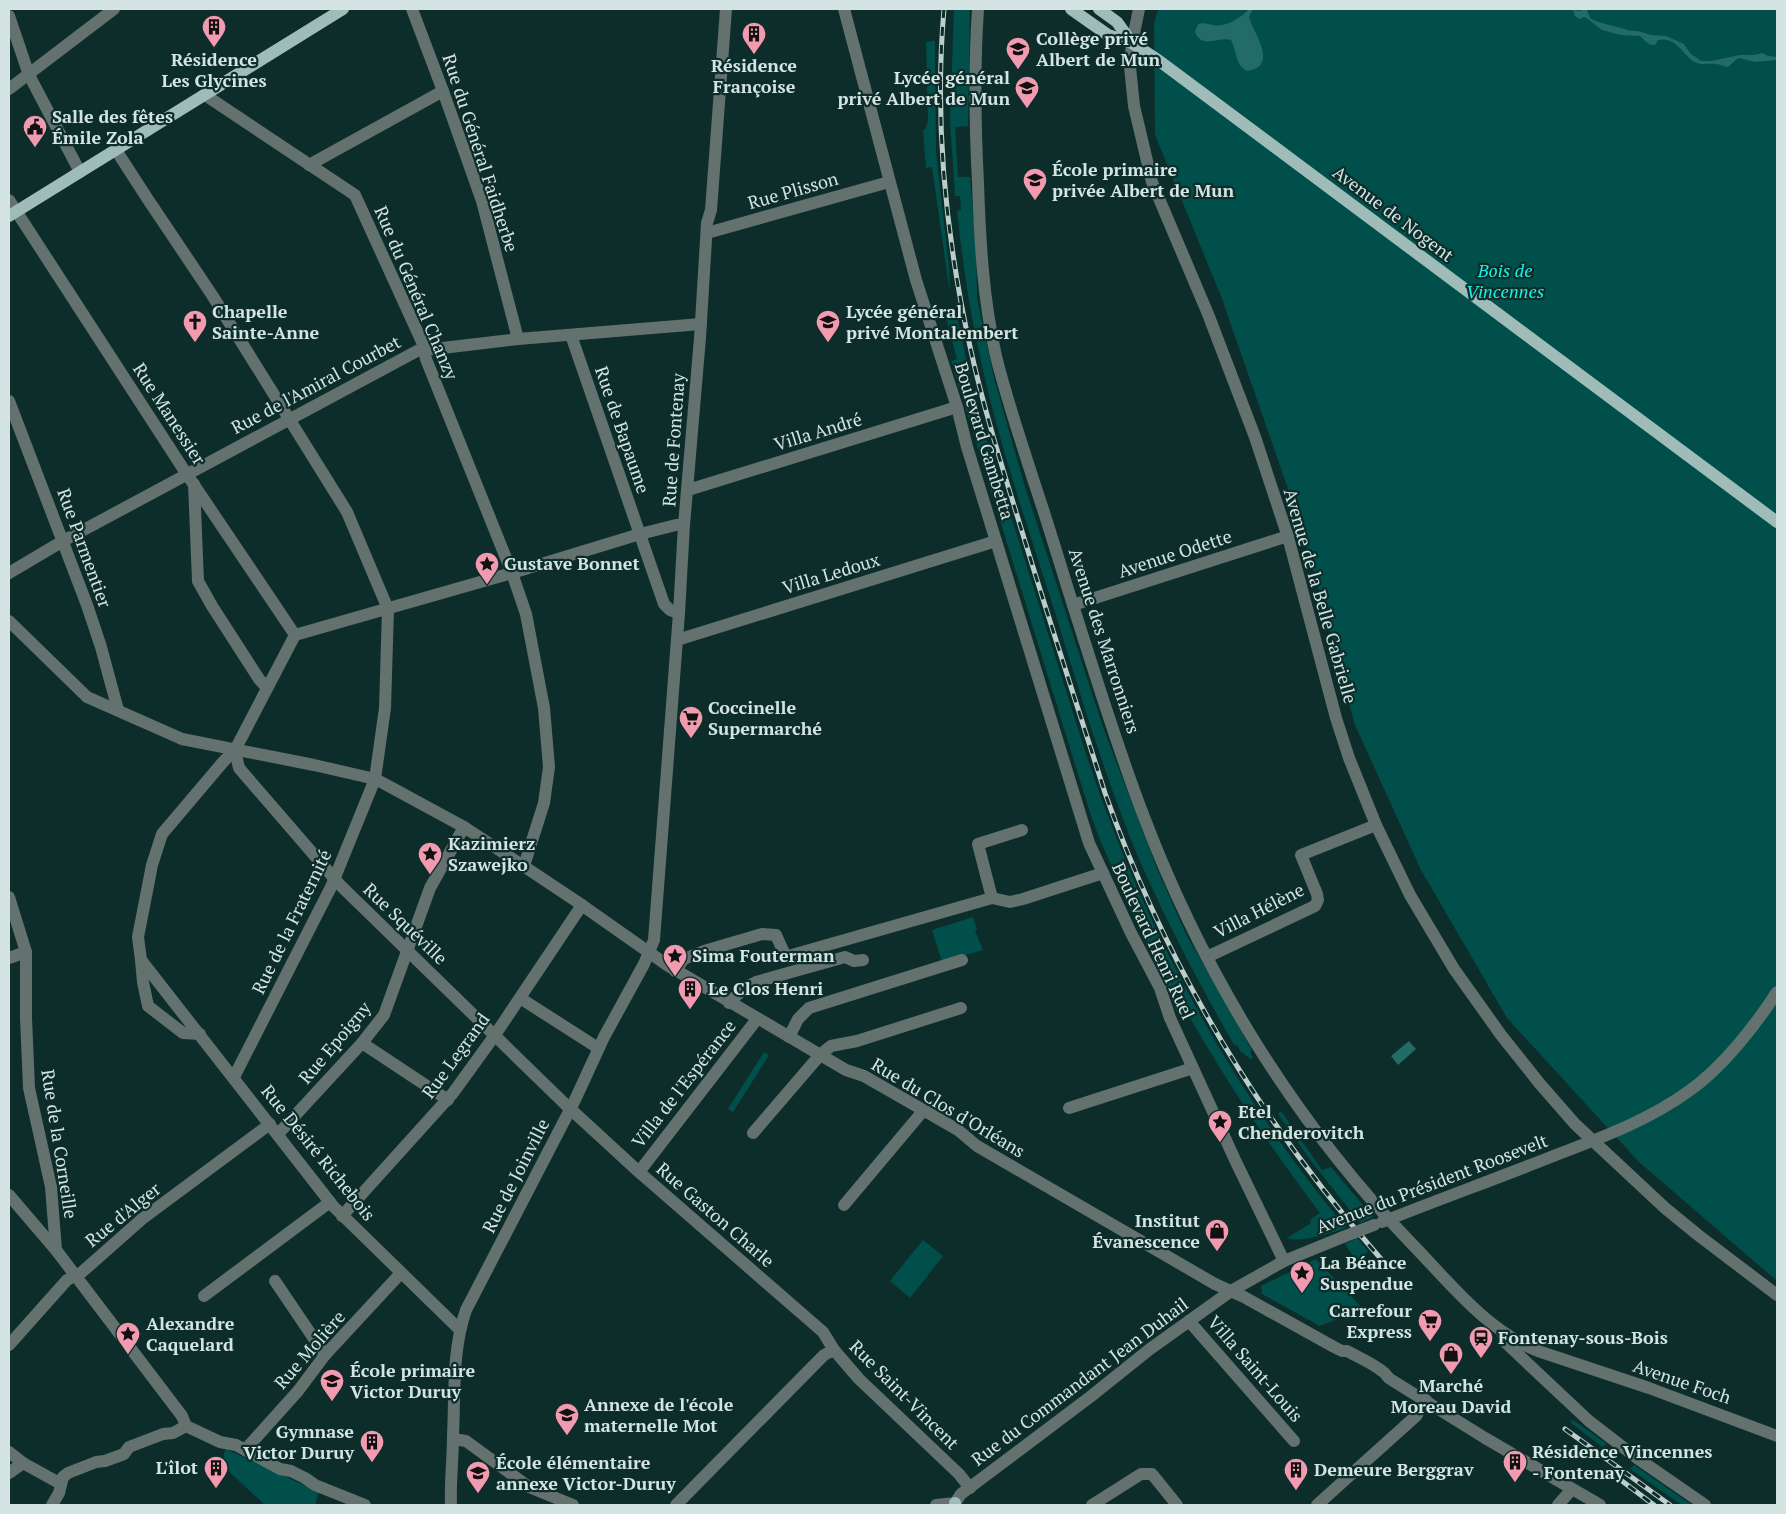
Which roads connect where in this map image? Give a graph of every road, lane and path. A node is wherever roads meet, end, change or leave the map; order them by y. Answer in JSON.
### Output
{"nodes":[{"id":1,"x":114,"y":9,"type":"edge"},
{"id":2,"x":341,"y":9,"type":"edge"},
{"id":3,"x":412,"y":9,"type":"edge"},
{"id":4,"x":726,"y":9,"type":"edge"},
{"id":5,"x":978,"y":9,"type":"edge"},
{"id":6,"x":1071,"y":9,"type":"edge"},
{"id":7,"x":1099,"y":9,"type":"edge"},
{"id":8,"x":1139,"y":9,"type":"edge"},
{"id":9,"x":848,"y":10,"type":"edge"},
{"id":10,"x":9,"y":16,"type":"edge"},
{"id":11,"x":1132,"y":43,"type":"junction"},
{"id":12,"x":29,"y":75,"type":"junction"},
{"id":13,"x":9,"y":89,"type":"edge"},
{"id":14,"x":443,"y":91,"type":"junction"},
{"id":15,"x":205,"y":94,"type":"junction"},
{"id":16,"x":116,"y":150,"type":"junction"},
{"id":17,"x":309,"y":165,"type":"junction"},
{"id":18,"x":80,"y":172,"type":"junction"},
{"id":19,"x":889,"y":182,"type":"junction"},
{"id":20,"x":9,"y":200,"type":"edge"},
{"id":21,"x":12,"y":214,"type":"edge"},
{"id":22,"x":707,"y":233,"type":"junction"},
{"id":23,"x":701,"y":324,"type":"junction"},
{"id":24,"x":572,"y":335,"type":"junction"},
{"id":25,"x":518,"y":339,"type":"junction"},
{"id":26,"x":424,"y":350,"type":"junction"},
{"id":27,"x":9,"y":401,"type":"edge"},
{"id":28,"x":957,"y":407,"type":"junction"},
{"id":29,"x":289,"y":419,"type":"junction"},
{"id":30,"x":191,"y":480,"type":"junction"},
{"id":31,"x":688,"y":490,"type":"junction"},
{"id":32,"x":1777,"y":522,"type":"edge"},
{"id":33,"x":684,"y":525,"type":"junction"},
{"id":34,"x":640,"y":534,"type":"junction"},
{"id":35,"x":1288,"y":536,"type":"junction"},
{"id":36,"x":63,"y":541,"type":"junction"},
{"id":37,"x":996,"y":541,"type":"junction"},
{"id":38,"x":9,"y":572,"type":"edge"},
{"id":39,"x":512,"y":573,"type":"junction"},
{"id":40,"x":1073,"y":605,"type":"junction"},
{"id":41,"x":388,"y":609,"type":"junction"},
{"id":42,"x":679,"y":614,"type":"junction"},
{"id":43,"x":9,"y":621,"type":"edge"},
{"id":44,"x":1022,"y":623,"type":"joint"},
{"id":45,"x":295,"y":636,"type":"junction"},
{"id":46,"x":677,"y":640,"type":"junction"},
{"id":47,"x":267,"y":688,"type":"junction"},
{"id":48,"x":118,"y":710,"type":"junction"},
{"id":49,"x":235,"y":750,"type":"junction"},
{"id":50,"x":376,"y":779,"type":"junction"},
{"id":51,"x":1376,"y":825,"type":"junction"},
{"id":52,"x":464,"y":827,"type":"junction"},
{"id":53,"x":1022,"y":830,"type":"dead end"},
{"id":54,"x":524,"y":866,"type":"junction"},
{"id":55,"x":1103,"y":873,"type":"junction"},
{"id":56,"x":659,"y":874,"type":"joint"},
{"id":57,"x":334,"y":878,"type":"junction"},
{"id":58,"x":9,"y":897,"type":"edge"},
{"id":59,"x":992,"y":898,"type":"junction"},
{"id":60,"x":582,"y":905,"type":"junction"},
{"id":61,"x":408,"y":950,"type":"junction"},
{"id":62,"x":26,"y":952,"type":"junction"},
{"id":63,"x":649,"y":953,"type":"junction"},
{"id":64,"x":1207,"y":957,"type":"junction"},
{"id":65,"x":9,"y":958,"type":"edge"},
{"id":66,"x":141,"y":960,"type":"junction"},
{"id":67,"x":863,"y":960,"type":"dead end"},
{"id":68,"x":962,"y":960,"type":"dead end"},
{"id":69,"x":675,"y":971,"type":"junction"},
{"id":70,"x":1777,"y":992,"type":"edge"},
{"id":71,"x":520,"y":998,"type":"junction"},
{"id":72,"x":730,"y":1003,"type":"junction"},
{"id":73,"x":960,"y":1008,"type":"dead end"},
{"id":74,"x":757,"y":1018,"type":"junction"},
{"id":75,"x":200,"y":1034,"type":"junction"},
{"id":76,"x":495,"y":1035,"type":"junction"},
{"id":77,"x":788,"y":1037,"type":"junction"},
{"id":78,"x":362,"y":1043,"type":"junction"},
{"id":79,"x":598,"y":1048,"type":"junction"},
{"id":80,"x":820,"y":1055,"type":"junction"},
{"id":81,"x":1193,"y":1068,"type":"junction"},
{"id":82,"x":234,"y":1077,"type":"junction"},
{"id":83,"x":448,"y":1100,"type":"junction"},
{"id":84,"x":1069,"y":1108,"type":"dead end"},
{"id":85,"x":570,"y":1109,"type":"junction"},
{"id":86,"x":923,"y":1111,"type":"junction"},
{"id":87,"x":274,"y":1129,"type":"junction"},
{"id":88,"x":753,"y":1133,"type":"dead end"},
{"id":89,"x":1593,"y":1141,"type":"junction"},
{"id":90,"x":639,"y":1172,"type":"junction"},
{"id":91,"x":9,"y":1195,"type":"edge"},
{"id":92,"x":330,"y":1202,"type":"junction"},
{"id":93,"x":844,"y":1205,"type":"dead end"},
{"id":94,"x":342,"y":1216,"type":"junction"},
{"id":95,"x":1388,"y":1220,"type":"junction"},
{"id":96,"x":56,"y":1250,"type":"junction"},
{"id":97,"x":1284,"y":1261,"type":"junction"},
{"id":98,"x":401,"y":1273,"type":"junction"},
{"id":99,"x":74,"y":1276,"type":"junction"},
{"id":100,"x":275,"y":1281,"type":"dead end"},
{"id":101,"x":1231,"y":1292,"type":"junction"},
{"id":102,"x":1777,"y":1295,"type":"edge"},
{"id":103,"x":204,"y":1296,"type":"dead end"},
{"id":104,"x":1189,"y":1321,"type":"junction"},
{"id":105,"x":459,"y":1329,"type":"junction"},
{"id":106,"x":1502,"y":1332,"type":"junction"},
{"id":107,"x":9,"y":1345,"type":"edge"},
{"id":108,"x":834,"y":1350,"type":"junction"},
{"id":109,"x":1538,"y":1351,"type":"junction"},
{"id":110,"x":325,"y":1356,"type":"junction"},
{"id":111,"x":1529,"y":1364,"type":"junction"},
{"id":112,"x":1426,"y":1400,"type":"junction"},
{"id":113,"x":186,"y":1426,"type":"junction"},
{"id":114,"x":1777,"y":1436,"type":"edge"},
{"id":115,"x":453,"y":1439,"type":"junction"},
{"id":116,"x":1294,"y":1441,"type":"dead end"},
{"id":117,"x":245,"y":1450,"type":"junction"},
{"id":118,"x":9,"y":1452,"type":"edge"},
{"id":119,"x":23,"y":1462,"type":"junction"},
{"id":120,"x":9,"y":1473,"type":"edge"},
{"id":121,"x":61,"y":1484,"type":"junction"},
{"id":122,"x":970,"y":1488,"type":"junction"},
{"id":123,"x":1572,"y":1489,"type":"junction"},
{"id":124,"x":955,"y":1504,"type":"edge"},
{"id":125,"x":52,"y":1505,"type":"edge"},
{"id":126,"x":365,"y":1505,"type":"edge"},
{"id":127,"x":451,"y":1505,"type":"edge"},
{"id":128,"x":574,"y":1505,"type":"edge"},
{"id":129,"x":676,"y":1505,"type":"edge"},
{"id":130,"x":936,"y":1505,"type":"edge"},
{"id":131,"x":1092,"y":1505,"type":"edge"},
{"id":132,"x":1177,"y":1505,"type":"edge"},
{"id":133,"x":1317,"y":1505,"type":"edge"},
{"id":134,"x":1558,"y":1505,"type":"edge"},
{"id":135,"x":1600,"y":1505,"type":"edge"},
{"id":136,"x":1704,"y":1505,"type":"edge"}],
"edges":[{"from":1,"to":12,"type":"street"},
{"from":2,"to":15,"type":"main road"},
{"from":3,"to":14,"type":"street","name":"Rue du Général Faidherbe"},
{"from":4,"to":22,"type":"street","name":"Rue de Fontenay"},
{"from":5,"to":40,"type":"street","name":"Avenue des Marronniers"},
{"from":6,"to":11,"type":"main road"},
{"from":7,"to":11,"type":"main road"},
{"from":8,"to":11,"type":"street","name":"Avenue de la Belle Gabrielle"},
{"from":9,"to":19,"type":"street","name":"Boulevard Gambetta"},
{"from":10,"to":12,"type":"street"},
{"from":11,"to":32,"type":"main road","name":"Avenue de Nogent"},
{"from":11,"to":35,"type":"street","name":"Avenue de la Belle Gabrielle"},
{"from":12,"to":13,"type":"street"},
{"from":12,"to":18,"type":"street"},
{"from":14,"to":17,"type":"street"},
{"from":14,"to":25,"type":"street","name":"Rue du Général Faidherbe"},
{"from":15,"to":16,"type":"main road"},
{"from":15,"to":17,"type":"street","name":"Rue du Général Chanzy"},
{"from":16,"to":18,"type":"main road"},
{"from":16,"to":29,"type":"street"},
{"from":17,"to":26,"type":"street","name":"Rue du Général Chanzy"},
{"from":18,"to":21,"type":"main road"},
{"from":19,"to":22,"type":"street","name":"Rue Plisson"},
{"from":19,"to":28,"type":"street","name":"Boulevard Gambetta"},
{"from":20,"to":21,"type":"street","name":"Rue Manessier"},
{"from":21,"to":30,"type":"street","name":"Rue Manessier"},
{"from":22,"to":23,"type":"street","name":"Rue de Fontenay"},
{"from":23,"to":24,"type":"street","name":"Rue de l'Amiral Courbet"},
{"from":23,"to":31,"type":"street","name":"Rue de Fontenay"},
{"from":24,"to":25,"type":"street","name":"Rue de l'Amiral Courbet"},
{"from":24,"to":34,"type":"street","name":"Rue de Bapaume"},
{"from":25,"to":26,"type":"street","name":"Rue de l'Amiral Courbet"},
{"from":26,"to":29,"type":"street","name":"Rue de l'Amiral Courbet"},
{"from":26,"to":39,"type":"street","name":"Rue du Général Chanzy"},
{"from":27,"to":36,"type":"street","name":"Rue Parmentier"},
{"from":28,"to":31,"type":"street","name":"Villa André"},
{"from":28,"to":37,"type":"street","name":"Boulevard Gambetta"},
{"from":29,"to":30,"type":"street","name":"Rue de l'Amiral Courbet"},
{"from":29,"to":41,"type":"street"},
{"from":30,"to":36,"type":"street","name":"Rue de l'Amiral Courbet"},
{"from":30,"to":45,"type":"street","name":"Rue Manessier"},
{"from":30,"to":47,"type":"street"},
{"from":31,"to":33,"type":"street","name":"Rue de Fontenay"},
{"from":33,"to":34,"type":"street"},
{"from":33,"to":42,"type":"street","name":"Rue de Fontenay"},
{"from":34,"to":39,"type":"street"},
{"from":34,"to":42,"type":"street","name":"Rue de Bapaume"},
{"from":35,"to":40,"type":"street","name":"Avenue Odette"},
{"from":35,"to":51,"type":"street","name":"Avenue de la Belle Gabrielle"},
{"from":36,"to":38,"type":"street","name":"Rue de l'Amiral Courbet"},
{"from":36,"to":48,"type":"street","name":"Rue Parmentier"},
{"from":37,"to":44,"type":"street","name":"Boulevard Gambetta"},
{"from":37,"to":46,"type":"street","name":"Villa Ledoux"},
{"from":39,"to":41,"type":"street"},
{"from":39,"to":54,"type":"street","name":"Rue du Général Chanzy"},
{"from":40,"to":64,"type":"street","name":"Avenue des Marronniers"},
{"from":41,"to":45,"type":"street"},
{"from":41,"to":50,"type":"street","name":"Rue de la Fraternité"},
{"from":42,"to":46,"type":"street","name":"Rue de Fontenay"},
{"from":43,"to":48,"type":"street","name":"Rue du Clos d'Orléans"},
{"from":44,"to":55,"type":"street","name":"Boulevard Henri Ruel"},
{"from":45,"to":47,"type":"street"},
{"from":46,"to":56,"type":"street","name":"Rue de Fontenay"},
{"from":47,"to":49,"type":"street"},
{"from":48,"to":49,"type":"street","name":"Rue du Clos d'Orléans"},
{"from":49,"to":50,"type":"street","name":"Rue du Clos d'Orléans"},
{"from":49,"to":57,"type":"street","name":"Rue Squéville"},
{"from":49,"to":66,"type":"street"},
{"from":50,"to":52,"type":"street","name":"Rue du Clos d'Orléans"},
{"from":50,"to":57,"type":"street","name":"Rue de la Fraternité"},
{"from":51,"to":64,"type":"street","name":"Villa Hélène"},
{"from":51,"to":89,"type":"street","name":"Avenue de la Belle Gabrielle"},
{"from":52,"to":54,"type":"street","name":"Rue du Clos d'Orléans"},
{"from":52,"to":61,"type":"street","name":"Rue Epoigny"},
{"from":53,"to":59,"type":"street"},
{"from":54,"to":60,"type":"street","name":"Rue du Clos d'Orléans"},
{"from":55,"to":59,"type":"street"},
{"from":55,"to":81,"type":"street","name":"Boulevard Henri Ruel"},
{"from":56,"to":63,"type":"street","name":"Rue de Joinville"},
{"from":57,"to":61,"type":"street","name":"Rue Squéville"},
{"from":57,"to":82,"type":"street","name":"Rue de la Fraternité"},
{"from":58,"to":62,"type":"street","name":"Rue de la Corneille"},
{"from":59,"to":69,"type":"street"},
{"from":60,"to":63,"type":"street","name":"Rue du Clos d'Orléans"},
{"from":60,"to":71,"type":"street","name":"Rue Legrand"},
{"from":61,"to":76,"type":"street","name":"Rue Squéville"},
{"from":61,"to":78,"type":"street","name":"Rue Epoigny"},
{"from":62,"to":65,"type":"street"},
{"from":62,"to":96,"type":"street","name":"Rue de la Corneille"},
{"from":63,"to":69,"type":"street","name":"Rue du Clos d'Orléans"},
{"from":63,"to":79,"type":"street","name":"Rue de Joinville"},
{"from":64,"to":95,"type":"street","name":"Avenue des Marronniers"},
{"from":66,"to":75,"type":"street","name":"Rue Désiré Richebois"},
{"from":66,"to":75,"type":"street"},
{"from":67,"to":72,"type":"street"},
{"from":68,"to":77,"type":"street"},
{"from":69,"to":72,"type":"street","name":"Rue du Clos d'Orléans"},
{"from":70,"to":89,"type":"street","name":"Avenue du Président Roosevelt"},
{"from":71,"to":76,"type":"street","name":"Rue Legrand"},
{"from":71,"to":79,"type":"street"},
{"from":72,"to":74,"type":"street","name":"Rue du Clos d'Orléans"},
{"from":73,"to":80,"type":"street"},
{"from":74,"to":77,"type":"street","name":"Rue du Clos d'Orléans"},
{"from":74,"to":90,"type":"street","name":"Villa de l'Espérance"},
{"from":75,"to":82,"type":"street","name":"Rue Désiré Richebois"},
{"from":76,"to":83,"type":"street","name":"Rue Legrand"},
{"from":76,"to":85,"type":"street","name":"Rue Squéville"},
{"from":77,"to":80,"type":"street","name":"Rue du Clos d'Orléans"},
{"from":78,"to":83,"type":"street"},
{"from":78,"to":87,"type":"street","name":"Rue Epoigny"},
{"from":79,"to":85,"type":"street","name":"Rue de Joinville"},
{"from":80,"to":86,"type":"street","name":"Rue du Clos d'Orléans"},
{"from":80,"to":88,"type":"street"},
{"from":81,"to":84,"type":"street"},
{"from":81,"to":97,"type":"street","name":"Boulevard Henri Ruel"},
{"from":82,"to":87,"type":"street","name":"Rue Désiré Richebois"},
{"from":83,"to":94,"type":"street","name":"Rue Legrand"},
{"from":85,"to":90,"type":"street","name":"Rue Gaston Charle"},
{"from":85,"to":105,"type":"street","name":"Rue de Joinville"},
{"from":86,"to":93,"type":"street"},
{"from":86,"to":101,"type":"street","name":"Rue du Clos d'Orléans"},
{"from":87,"to":92,"type":"street","name":"Rue Désiré Richebois"},
{"from":87,"to":99,"type":"street","name":"Rue d'Alger"},
{"from":89,"to":95,"type":"street","name":"Avenue du Président Roosevelt"},
{"from":89,"to":102,"type":"street","name":"Avenue de la Belle Gabrielle"},
{"from":90,"to":108,"type":"street","name":"Rue Gaston Charle"},
{"from":91,"to":96,"type":"street"},
{"from":92,"to":94,"type":"street","name":"Rue Désiré Richebois"},
{"from":92,"to":103,"type":"street"},
{"from":94,"to":98,"type":"street","name":"Rue Désiré Richebois"},
{"from":95,"to":97,"type":"street","name":"Avenue du Président Roosevelt","bridge":true},
{"from":95,"to":106,"type":"street","name":"Avenue Foch"},
{"from":96,"to":99,"type":"street"},
{"from":97,"to":101,"type":"street","name":"Avenue du Président Roosevelt"},
{"from":98,"to":105,"type":"street","name":"Rue Désiré Richebois"},
{"from":98,"to":110,"type":"street","name":"Rue Molière"},
{"from":99,"to":107,"type":"street","name":"Rue d'Alger"},
{"from":99,"to":113,"type":"street"},
{"from":100,"to":110,"type":"street"},
{"from":101,"to":104,"type":"street","name":"Rue du Commandant Jean Duhail"},
{"from":101,"to":112,"type":"street","name":"Rue du Clos d'Orléans"},
{"from":104,"to":116,"type":"street","name":"Villa Saint-Louis"},
{"from":104,"to":122,"type":"street","name":"Rue du Commandant Jean Duhail"},
{"from":105,"to":115,"type":"street","name":"Rue de Joinville"},
{"from":106,"to":109,"type":"street","name":"Avenue Foch"},
{"from":106,"to":111,"type":"street"},
{"from":108,"to":122,"type":"street","name":"Rue Saint-Vincent"},
{"from":108,"to":129,"type":"street"},
{"from":109,"to":111,"type":"street"},
{"from":109,"to":114,"type":"street","name":"Avenue Foch"},
{"from":110,"to":117,"type":"street","name":"Rue Molière"},
{"from":111,"to":136,"type":"street"},
{"from":112,"to":123,"type":"street","name":"Rue du Clos d'Orléans"},
{"from":112,"to":133,"type":"street"},
{"from":113,"to":117,"type":"street"},
{"from":113,"to":121,"type":"street"},
{"from":115,"to":127,"type":"street","name":"Rue de Joinville"},
{"from":115,"to":128,"type":"street"},
{"from":117,"to":126,"type":"street"},
{"from":118,"to":119,"type":"street"},
{"from":119,"to":120,"type":"street"},
{"from":119,"to":121,"type":"street"},
{"from":121,"to":125,"type":"street"},
{"from":122,"to":124,"type":"street","name":"Rue du Commandant Jean Duhail"},
{"from":123,"to":134,"type":"street"},
{"from":123,"to":135,"type":"street","name":"Rue du Clos d'Orléans"},
{"from":124,"to":130,"type":"street"},
{"from":131,"to":132,"type":"street"}]}
